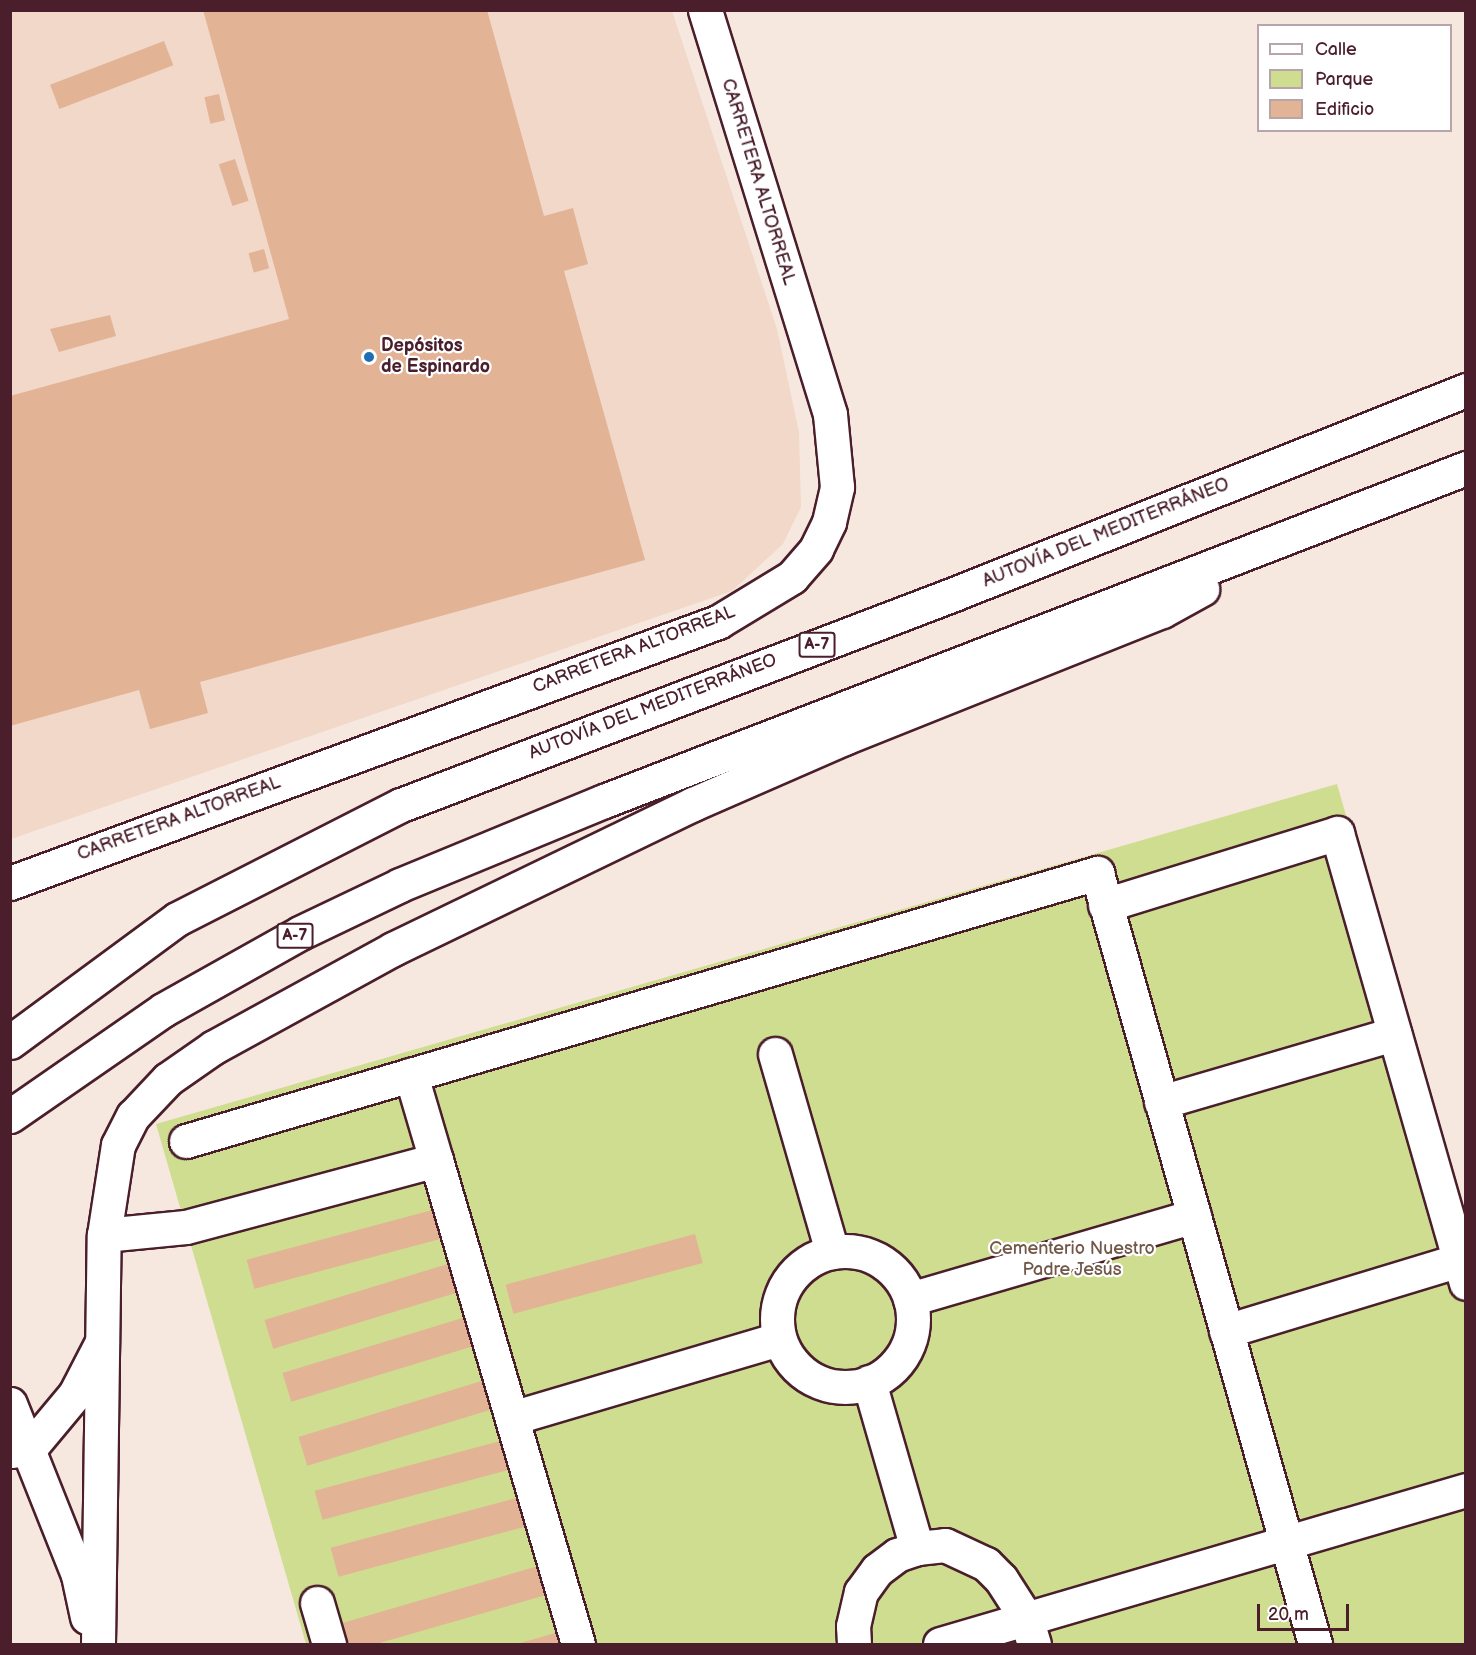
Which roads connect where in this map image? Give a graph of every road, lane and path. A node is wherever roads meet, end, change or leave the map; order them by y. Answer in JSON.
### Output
{"nodes":[{"id":1,"x":705,"y":10,"type":"edge"},
{"id":2,"x":1466,"y":390,"type":"edge"},
{"id":3,"x":1466,"y":468,"type":"edge"},
{"id":4,"x":1316,"y":527,"type":"junction"},
{"id":5,"x":10,"y":883,"type":"edge"},
{"id":6,"x":1105,"y":905,"type":"junction"},
{"id":7,"x":177,"y":919,"type":"junction"},
{"id":8,"x":10,"y":1014,"type":"edge"},
{"id":9,"x":1394,"y":1034,"type":"junction"},
{"id":10,"x":10,"y":1042,"type":"edge"},
{"id":11,"x":775,"y":1054,"type":"dead end"},
{"id":12,"x":411,"y":1075,"type":"junction"},
{"id":13,"x":1161,"y":1102,"type":"junction"},
{"id":14,"x":10,"y":1116,"type":"edge"},
{"id":15,"x":186,"y":1141,"type":"dead end"},
{"id":16,"x":436,"y":1160,"type":"junction"},
{"id":17,"x":1194,"y":1216,"type":"junction"},
{"id":18,"x":104,"y":1235,"type":"junction"},
{"id":19,"x":832,"y":1252,"type":"junction"},
{"id":20,"x":1462,"y":1271,"type":"edge"},
{"id":21,"x":910,"y":1299,"type":"junction"},
{"id":22,"x":1226,"y":1331,"type":"junction"},
{"id":23,"x":105,"y":1336,"type":"junction"},
{"id":24,"x":779,"y":1339,"type":"junction"},
{"id":25,"x":869,"y":1382,"type":"junction"},
{"id":26,"x":10,"y":1404,"type":"edge"},
{"id":27,"x":512,"y":1418,"type":"junction"},
{"id":28,"x":20,"y":1449,"type":"edge"},
{"id":29,"x":1466,"y":1490,"type":"edge"},
{"id":30,"x":1286,"y":1543,"type":"junction"},
{"id":31,"x":917,"y":1548,"type":"junction"},
{"id":32,"x":317,"y":1603,"type":"dead end"},
{"id":33,"x":1030,"y":1631,"type":"edge"},
{"id":34,"x":94,"y":1644,"type":"edge"},
{"id":35,"x":98,"y":1644,"type":"edge"},
{"id":36,"x":329,"y":1644,"type":"edge"},
{"id":37,"x":578,"y":1644,"type":"edge"},
{"id":38,"x":854,"y":1644,"type":"edge"},
{"id":39,"x":940,"y":1644,"type":"edge"},
{"id":40,"x":1315,"y":1644,"type":"edge"}],
"edges":[{"from":1,"to":5,"type":"main road","name":"CARRETERA ALTORREAL"},
{"from":2,"to":7,"type":"main road","name":"AUTOVÍA DEL MEDITERRÁNEO","number":"A-7"},
{"from":3,"to":4,"type":"main road","number":"A-7"},
{"from":4,"to":14,"type":"main road","number":"A-7"},
{"from":4,"to":18,"type":"main road"},
{"from":6,"to":9,"type":"main road"},
{"from":6,"to":12,"type":"main road"},
{"from":6,"to":13,"type":"main road"},
{"from":7,"to":8,"type":"main road"},
{"from":7,"to":10,"type":"main road","name":"AUTOVÍA DEL MEDITERRÁNEO","number":"A-7"},
{"from":9,"to":13,"type":"main road"},
{"from":9,"to":20,"type":"main road"},
{"from":11,"to":19,"type":"main road"},
{"from":12,"to":15,"type":"main road"},
{"from":12,"to":16,"type":"main road"},
{"from":13,"to":17,"type":"main road"},
{"from":16,"to":18,"type":"main road"},
{"from":16,"to":27,"type":"main road"},
{"from":17,"to":21,"type":"main road"},
{"from":17,"to":22,"type":"main road"},
{"from":18,"to":23,"type":"main road"},
{"from":19,"to":21,"type":"main road"},
{"from":19,"to":24,"type":"main road"},
{"from":20,"to":22,"type":"main road"},
{"from":21,"to":25,"type":"main road"},
{"from":22,"to":30,"type":"main road"},
{"from":23,"to":28,"type":"main road"},
{"from":23,"to":35,"type":"main road"},
{"from":24,"to":25,"type":"main road"},
{"from":24,"to":27,"type":"main road"},
{"from":25,"to":31,"type":"main road"},
{"from":26,"to":28,"type":"main road"},
{"from":27,"to":37,"type":"main road"},
{"from":28,"to":34,"type":"main road"},
{"from":29,"to":30,"type":"main road"},
{"from":30,"to":33,"type":"main road"},
{"from":30,"to":40,"type":"main road"},
{"from":31,"to":33,"type":"main road"},
{"from":31,"to":38,"type":"main road"},
{"from":32,"to":36,"type":"main road"},
{"from":33,"to":39,"type":"main road"}]}
